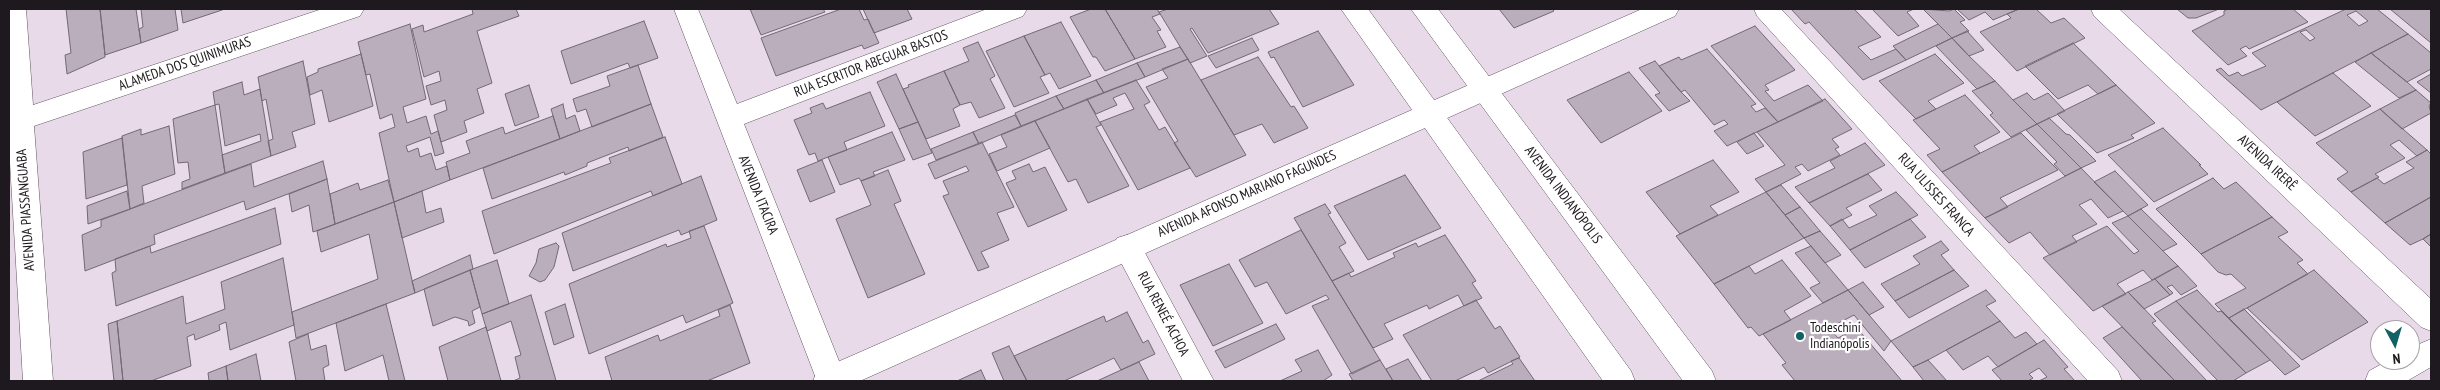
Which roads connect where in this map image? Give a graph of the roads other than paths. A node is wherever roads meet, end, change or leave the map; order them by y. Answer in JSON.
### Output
{"nodes":[{"id":1,"x":13,"y":9,"type":"edge"},
{"id":2,"x":351,"y":9,"type":"edge"},
{"id":3,"x":686,"y":9,"type":"edge"},
{"id":4,"x":1014,"y":9,"type":"edge"},
{"id":5,"x":1354,"y":9,"type":"edge"},
{"id":6,"x":1424,"y":9,"type":"edge"},
{"id":7,"x":1666,"y":9,"type":"edge"},
{"id":8,"x":1766,"y":9,"type":"edge"},
{"id":9,"x":2103,"y":9,"type":"edge"},
{"id":10,"x":1484,"y":88,"type":"junction"},
{"id":11,"x":1428,"y":114,"type":"junction"},
{"id":12,"x":728,"y":119,"type":"junction"},
{"id":13,"x":20,"y":120,"type":"junction"},
{"id":14,"x":1127,"y":247,"type":"junction"},
{"id":15,"x":2431,"y":318,"type":"edge"},
{"id":16,"x":2431,"y":352,"type":"edge"},
{"id":17,"x":38,"y":381,"type":"edge"},
{"id":18,"x":831,"y":381,"type":"edge"},
{"id":19,"x":1199,"y":381,"type":"edge"},
{"id":20,"x":1620,"y":381,"type":"edge"},
{"id":21,"x":1701,"y":381,"type":"edge"},
{"id":22,"x":2107,"y":381,"type":"edge"},
{"id":23,"x":2380,"y":381,"type":"edge"}],
"edges":[{"from":1,"to":13,"type":"street","name":"AVENIDA PIASSANGUABA"},
{"from":2,"to":13,"type":"street","name":"ALAMEDA DOS QUINIMURAS"},
{"from":3,"to":12,"type":"street","name":"AVENIDA ITACIRA"},
{"from":4,"to":12,"type":"street","name":"RUA ESCRITOR ABEGUAR BASTOS"},
{"from":5,"to":11,"type":"street"},
{"from":6,"to":10,"type":"street","name":"AVENIDA INDIANÓPOLIS"},
{"from":7,"to":10,"type":"street","name":"AVENIDA AFONSO MARIANO FAGUNDES"},
{"from":8,"to":22,"type":"street","name":"RUA ULISSES FRANCA"},
{"from":9,"to":15,"type":"street","name":"AVENIDA IRERÊ"},
{"from":10,"to":11,"type":"street","name":"AVENIDA AFONSO MARIANO FAGUNDES"},
{"from":10,"to":21,"type":"street","name":"AVENIDA INDIANÓPOLIS"},
{"from":11,"to":14,"type":"street","name":"AVENIDA AFONSO MARIANO FAGUNDES"},
{"from":11,"to":20,"type":"street"},
{"from":12,"to":18,"type":"street","name":"AVENIDA ITACIRA"},
{"from":13,"to":17,"type":"street","name":"AVENIDA PIASSANGUABA"},
{"from":14,"to":18,"type":"street","name":"AVENIDA AFONSO MARIANO FAGUNDES"},
{"from":14,"to":19,"type":"street","name":"RUA RENEÉ ACHOA"},
{"from":16,"to":23,"type":"street"}]}
